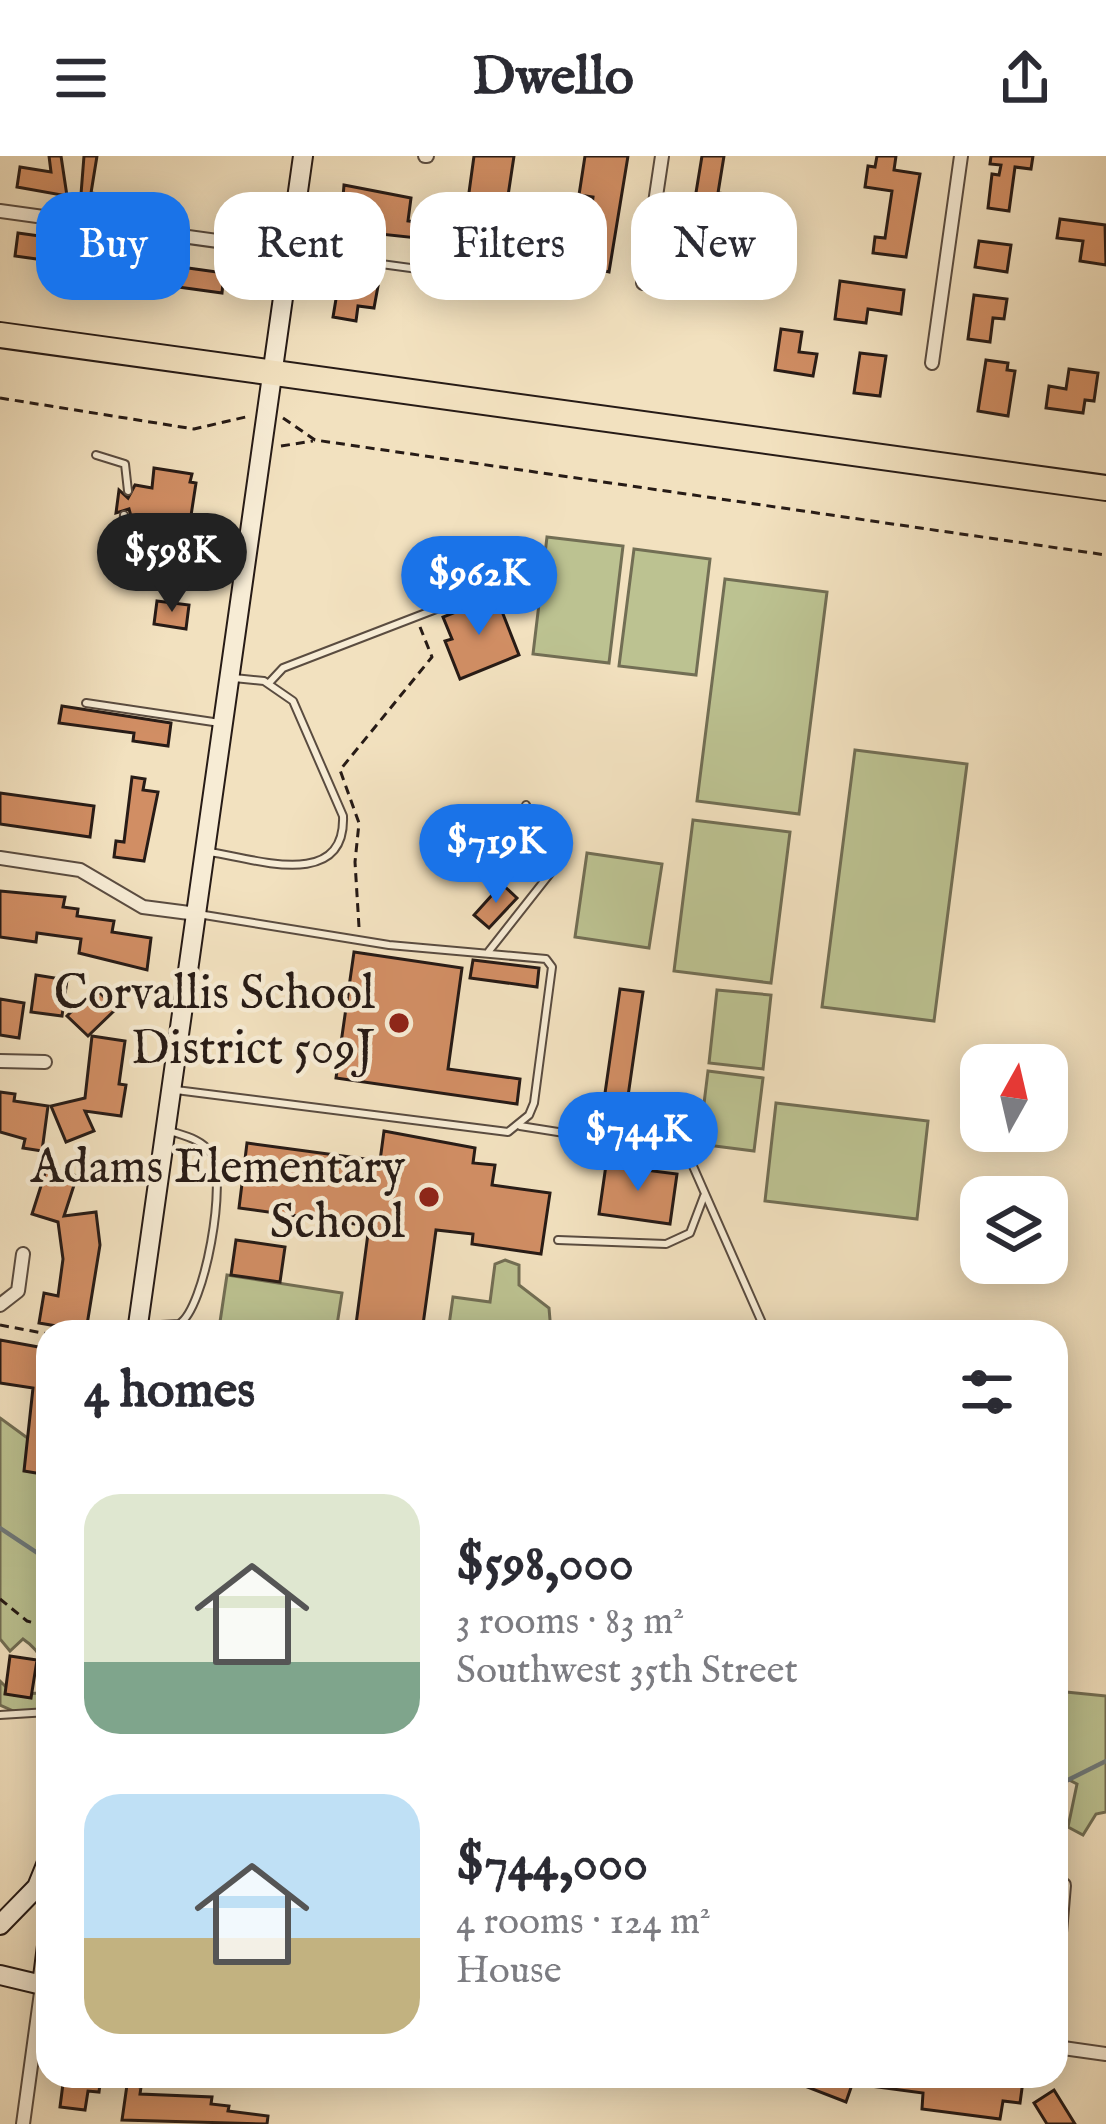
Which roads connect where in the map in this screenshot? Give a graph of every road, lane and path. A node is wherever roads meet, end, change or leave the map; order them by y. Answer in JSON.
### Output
{"nodes":[{"id":1,"x":303,"y":156,"type":"edge"},
{"id":2,"x":662,"y":156,"type":"edge"},
{"id":3,"x":961,"y":156,"type":"edge"},
{"id":4,"x":298,"y":192,"type":"edge"},
{"id":5,"x":657,"y":192,"type":"edge"},
{"id":6,"x":0,"y":212,"type":"edge"},
{"id":7,"x":214,"y":241,"type":"edge"},
{"id":8,"x":283,"y":300,"type":"edge"},
{"id":9,"x":0,"y":335,"type":"edge"},
{"id":10,"x":932,"y":363,"type":"dead end"},
{"id":11,"x":272,"y":374,"type":"junction"},
{"id":12,"x":0,"y":398,"type":"edge"},
{"id":13,"x":267,"y":416,"type":"junction"},
{"id":14,"x":315,"y":440,"type":"junction"},
{"id":15,"x":96,"y":455,"type":"dead end"},
{"id":16,"x":260,"y":465,"type":"junction"},
{"id":17,"x":1106,"y":488,"type":"edge"},
{"id":18,"x":128,"y":491,"type":"dead end"},
{"id":19,"x":124,"y":514,"type":"dead end"},
{"id":20,"x":123,"y":532,"type":"dead end"},
{"id":21,"x":1106,"y":554,"type":"edge"},
{"id":22,"x":470,"y":596,"type":"dead end"},
{"id":23,"x":416,"y":616,"type":"junction"},
{"id":24,"x":230,"y":678,"type":"junction"},
{"id":25,"x":269,"y":683,"type":"junction"},
{"id":26,"x":86,"y":703,"type":"dead end"},
{"id":27,"x":224,"y":724,"type":"junction"},
{"id":28,"x":526,"y":806,"type":"dead end"},
{"id":29,"x":206,"y":851,"type":"junction"},
{"id":30,"x":0,"y":858,"type":"edge"},
{"id":31,"x":197,"y":914,"type":"junction"},
{"id":32,"x":358,"y":941,"type":"junction"},
{"id":33,"x":489,"y":951,"type":"junction"},
{"id":34,"x":0,"y":1061,"type":"edge"},
{"id":35,"x":44,"y":1062,"type":"dead end"},
{"id":36,"x":173,"y":1090,"type":"junction"},
{"id":37,"x":520,"y":1126,"type":"junction"},
{"id":38,"x":167,"y":1130,"type":"junction"},
{"id":39,"x":704,"y":1192,"type":"junction"},
{"id":40,"x":558,"y":1240,"type":"dead end"},
{"id":41,"x":23,"y":1254,"type":"dead end"},
{"id":42,"x":0,"y":1305,"type":"edge"},
{"id":43,"x":139,"y":1320,"type":"edge"},
{"id":44,"x":184,"y":1320,"type":"edge"},
{"id":45,"x":762,"y":1320,"type":"edge"},
{"id":46,"x":0,"y":1324,"type":"edge"},
{"id":47,"x":36,"y":1332,"type":"edge"},
{"id":48,"x":0,"y":1599,"type":"edge"},
{"id":49,"x":36,"y":1624,"type":"edge"},
{"id":50,"x":36,"y":1713,"type":"edge"},
{"id":51,"x":0,"y":1715,"type":"edge"},
{"id":52,"x":36,"y":1888,"type":"edge"},
{"id":53,"x":0,"y":1924,"type":"edge"},
{"id":54,"x":0,"y":1975,"type":"edge"},
{"id":55,"x":36,"y":1984,"type":"edge"},
{"id":56,"x":36,"y":2029,"type":"edge"},
{"id":57,"x":1068,"y":2049,"type":"edge"},
{"id":58,"x":1106,"y":2054,"type":"edge"},
{"id":59,"x":23,"y":2124,"type":"edge"}],
"edges":[{"from":1,"to":4,"type":"street"},
{"from":2,"to":5,"type":"street"},
{"from":3,"to":10,"type":"street"},
{"from":6,"to":7,"type":"street"},
{"from":8,"to":11,"type":"street"},
{"from":9,"to":11,"type":"highway"},
{"from":11,"to":13,"type":"street"},
{"from":11,"to":17,"type":"highway"},
{"from":12,"to":13,"type":"path"},
{"from":13,"to":14,"type":"path"},
{"from":13,"to":16,"type":"street"},
{"from":14,"to":16,"type":"path"},
{"from":14,"to":21,"type":"path"},
{"from":15,"to":18,"type":"lane"},
{"from":16,"to":24,"type":"street"},
{"from":19,"to":20,"type":"lane"},
{"from":22,"to":23,"type":"lane"},
{"from":23,"to":25,"type":"lane"},
{"from":23,"to":32,"type":"path"},
{"from":24,"to":25,"type":"lane"},
{"from":24,"to":27,"type":"street"},
{"from":25,"to":29,"type":"lane"},
{"from":26,"to":27,"type":"lane"},
{"from":27,"to":29,"type":"street"},
{"from":28,"to":33,"type":"lane"},
{"from":29,"to":31,"type":"street"},
{"from":30,"to":31,"type":"street"},
{"from":31,"to":32,"type":"lane"},
{"from":31,"to":36,"type":"street"},
{"from":32,"to":33,"type":"lane"},
{"from":33,"to":37,"type":"lane"},
{"from":34,"to":35,"type":"street"},
{"from":36,"to":37,"type":"lane"},
{"from":36,"to":38,"type":"street"},
{"from":37,"to":39,"type":"lane"},
{"from":38,"to":43,"type":"street"},
{"from":38,"to":44,"type":"lane"},
{"from":39,"to":40,"type":"lane"},
{"from":39,"to":45,"type":"lane"},
{"from":41,"to":42,"type":"street"},
{"from":46,"to":47,"type":"path"},
{"from":48,"to":49,"type":"path"},
{"from":50,"to":51,"type":"lane"},
{"from":52,"to":53,"type":"street"},
{"from":54,"to":55,"type":"street"},
{"from":56,"to":59,"type":"street"},
{"from":57,"to":58,"type":"street"}]}
